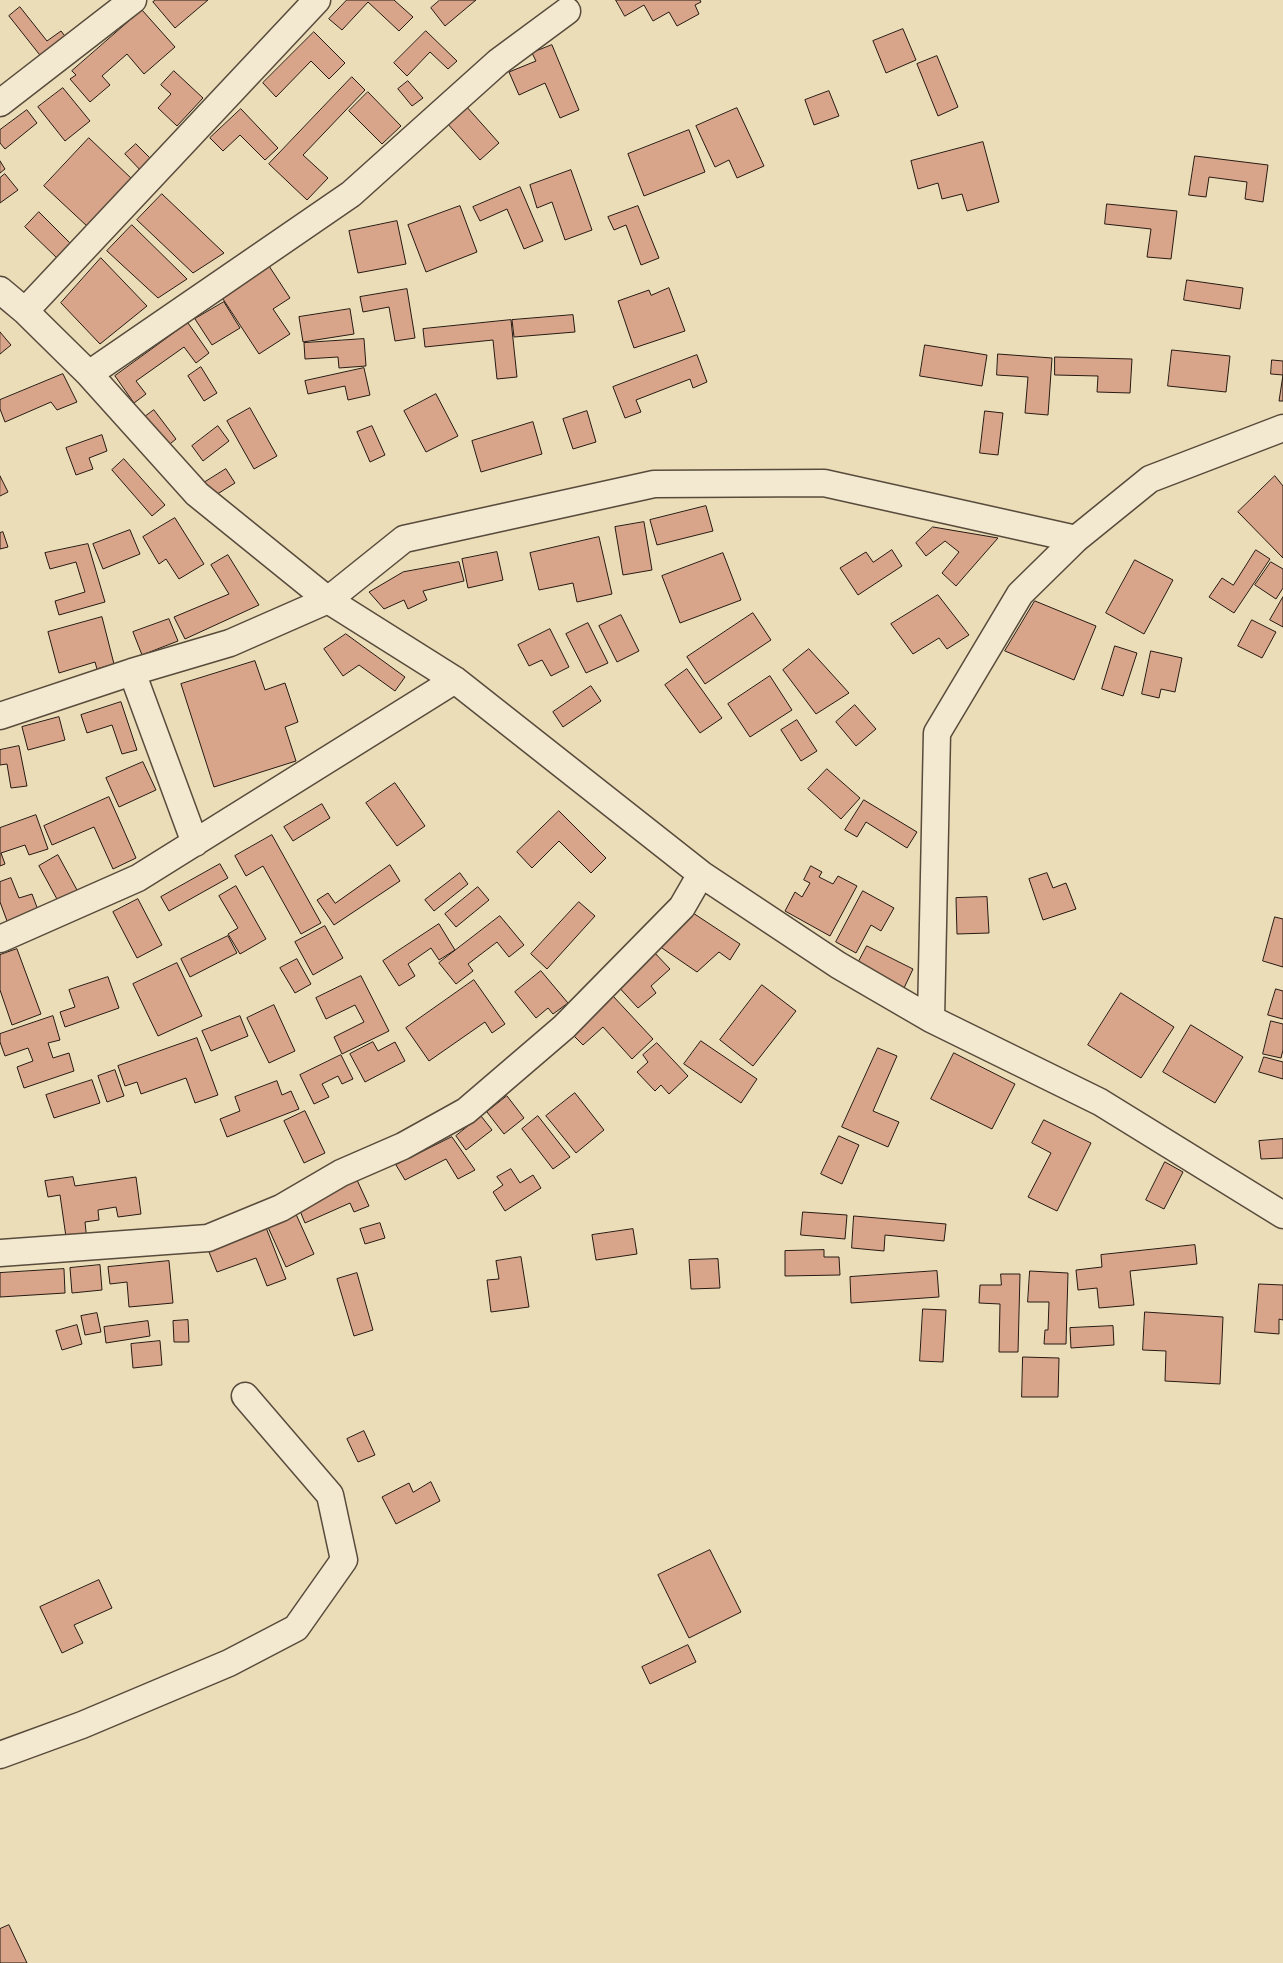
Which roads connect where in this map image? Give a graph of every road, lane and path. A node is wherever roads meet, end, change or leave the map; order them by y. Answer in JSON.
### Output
{"nodes":[{"id":1,"x":133,"y":0,"type":"edge"},
{"id":2,"x":318,"y":0,"type":"edge"},
{"id":3,"x":567,"y":11,"type":"dead end"},
{"id":4,"x":0,"y":103,"type":"edge"},
{"id":5,"x":0,"y":290,"type":"edge"},
{"id":6,"x":25,"y":311,"type":"junction"},
{"id":7,"x":89,"y":374,"type":"junction"},
{"id":8,"x":1283,"y":428,"type":"edge"},
{"id":9,"x":1076,"y":539,"type":"junction"},
{"id":10,"x":328,"y":600,"type":"junction"},
{"id":11,"x":132,"y":672,"type":"junction"},
{"id":12,"x":455,"y":680,"type":"junction"},
{"id":13,"x":0,"y":716,"type":"edge"},
{"id":14,"x":195,"y":843,"type":"junction"},
{"id":15,"x":701,"y":874,"type":"junction"},
{"id":16,"x":0,"y":939,"type":"edge"},
{"id":17,"x":931,"y":1019,"type":"junction"},
{"id":18,"x":1283,"y":1215,"type":"edge"},
{"id":19,"x":0,"y":1253,"type":"edge"},
{"id":20,"x":245,"y":1396,"type":"dead end"},
{"id":21,"x":0,"y":1755,"type":"edge"}],
"edges":[{"from":1,"to":4,"type":"street"},
{"from":2,"to":6,"type":"street"},
{"from":3,"to":7,"type":"street"},
{"from":5,"to":6,"type":"street"},
{"from":6,"to":7,"type":"street"},
{"from":7,"to":10,"type":"street"},
{"from":8,"to":9,"type":"street"},
{"from":9,"to":10,"type":"street"},
{"from":9,"to":17,"type":"street"},
{"from":10,"to":11,"type":"street"},
{"from":10,"to":12,"type":"street"},
{"from":11,"to":13,"type":"street"},
{"from":11,"to":14,"type":"street"},
{"from":12,"to":14,"type":"street"},
{"from":12,"to":15,"type":"street"},
{"from":14,"to":16,"type":"street"},
{"from":15,"to":17,"type":"street"},
{"from":15,"to":19,"type":"street"},
{"from":17,"to":18,"type":"street"},
{"from":20,"to":21,"type":"street"}]}
